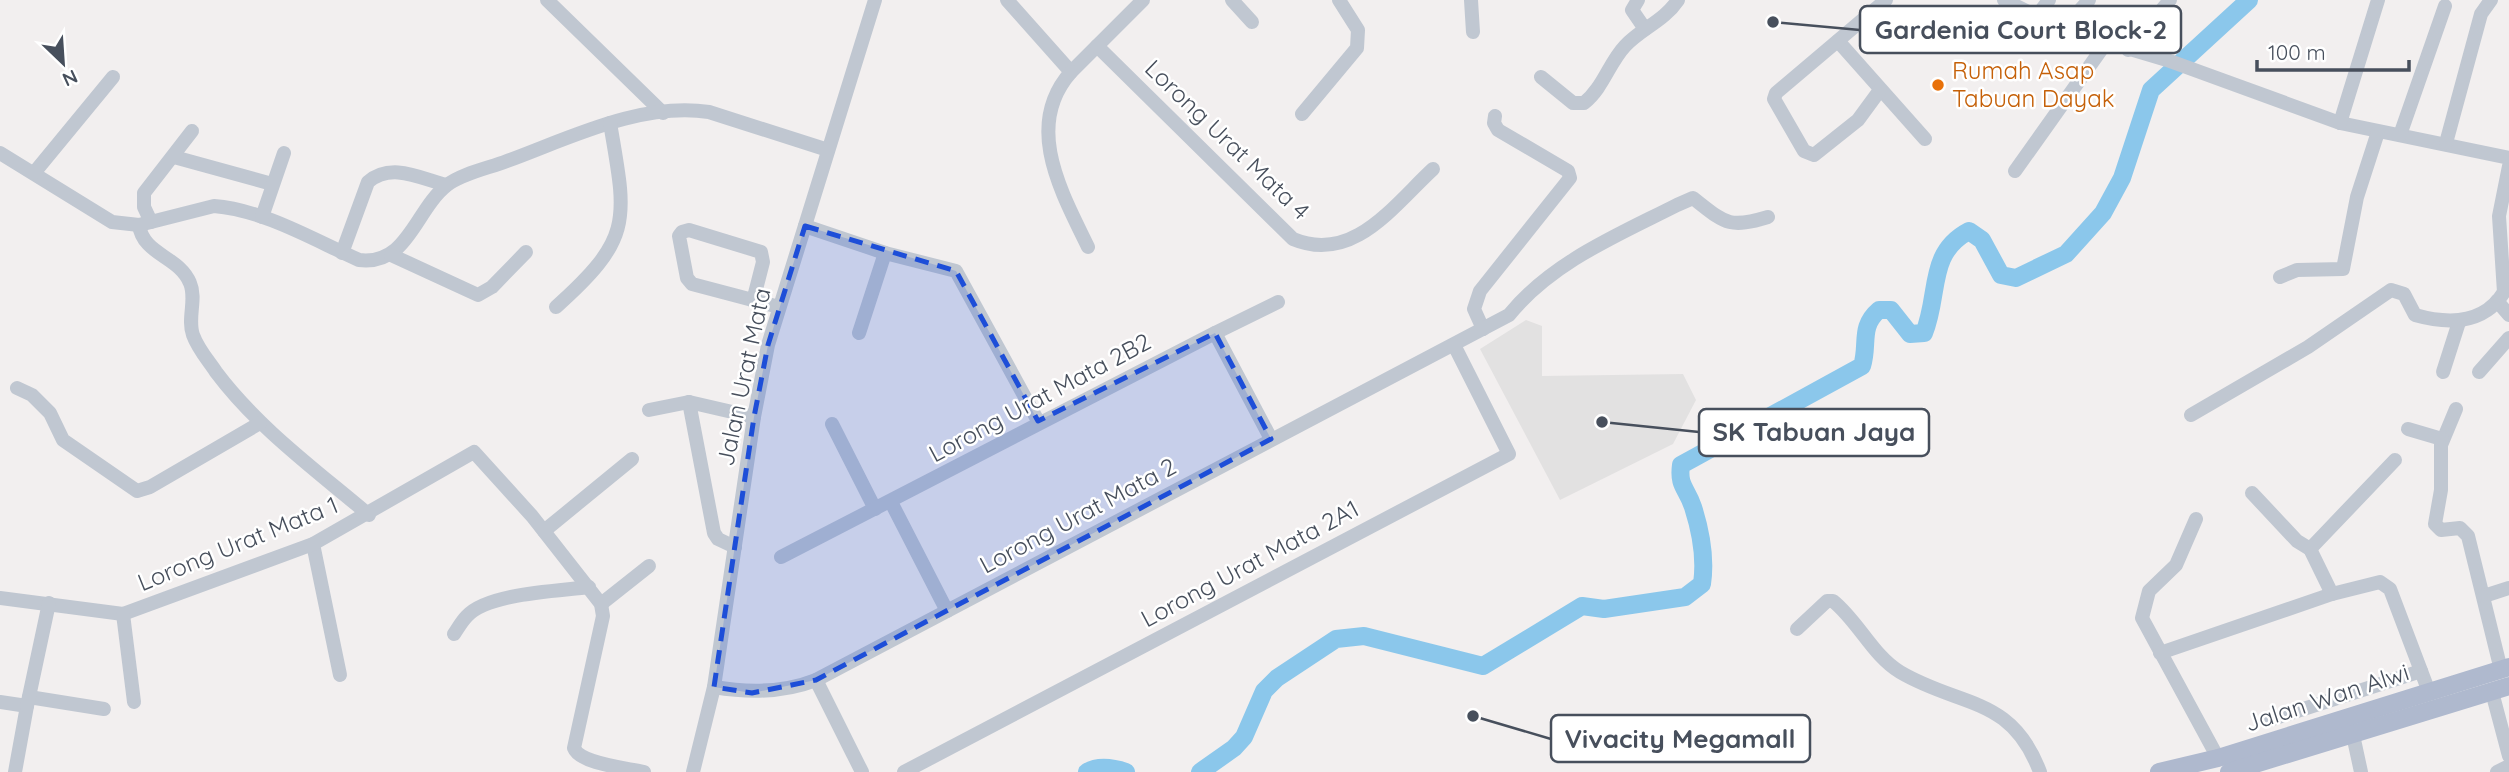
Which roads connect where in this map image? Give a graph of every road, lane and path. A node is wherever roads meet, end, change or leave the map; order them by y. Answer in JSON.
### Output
{"nodes":[{"id":1,"x":547,"y":0,"type":"edge"},
{"id":2,"x":875,"y":0,"type":"edge"},
{"id":3,"x":1007,"y":0,"type":"edge"},
{"id":4,"x":1143,"y":0,"type":"edge"},
{"id":5,"x":1232,"y":0,"type":"edge"},
{"id":6,"x":1339,"y":0,"type":"edge"},
{"id":7,"x":1471,"y":0,"type":"edge"},
{"id":8,"x":1639,"y":0,"type":"edge"},
{"id":9,"x":1678,"y":0,"type":"edge"},
{"id":10,"x":1886,"y":0,"type":"edge"},
{"id":11,"x":2004,"y":0,"type":"edge"},
{"id":12,"x":2049,"y":0,"type":"edge"},
{"id":13,"x":2089,"y":0,"type":"edge"},
{"id":14,"x":2170,"y":0,"type":"edge"},
{"id":15,"x":2378,"y":0,"type":"edge"},
{"id":16,"x":2491,"y":0,"type":"edge"},
{"id":17,"x":2445,"y":6,"type":"dead end"},
{"id":18,"x":2036,"y":17,"type":"junction"},
{"id":19,"x":1252,"y":22,"type":"dead end"},
{"id":20,"x":1645,"y":29,"type":"junction"},
{"id":21,"x":2063,"y":29,"type":"junction"},
{"id":22,"x":1473,"y":32,"type":"dead end"},
{"id":23,"x":1838,"y":40,"type":"junction"},
{"id":24,"x":2106,"y":43,"type":"junction"},
{"id":25,"x":1097,"y":46,"type":"junction"},
{"id":26,"x":2128,"y":50,"type":"junction"},
{"id":27,"x":1071,"y":72,"type":"junction"},
{"id":28,"x":1541,"y":77,"type":"dead end"},
{"id":29,"x":113,"y":78,"type":"dead end"},
{"id":30,"x":1880,"y":90,"type":"junction"},
{"id":31,"x":663,"y":113,"type":"junction"},
{"id":32,"x":1302,"y":114,"type":"dead end"},
{"id":33,"x":1495,"y":116,"type":"dead end"},
{"id":34,"x":610,"y":123,"type":"junction"},
{"id":35,"x":2340,"y":123,"type":"junction"},
{"id":36,"x":192,"y":131,"type":"dead end"},
{"id":37,"x":2378,"y":132,"type":"junction"},
{"id":38,"x":2400,"y":135,"type":"junction"},
{"id":39,"x":1925,"y":139,"type":"dead end"},
{"id":40,"x":2446,"y":143,"type":"junction"},
{"id":41,"x":828,"y":150,"type":"junction"},
{"id":42,"x":0,"y":153,"type":"edge"},
{"id":43,"x":284,"y":153,"type":"dead end"},
{"id":44,"x":174,"y":157,"type":"junction"},
{"id":45,"x":2509,"y":158,"type":"edge"},
{"id":46,"x":2509,"y":166,"type":"edge"},
{"id":47,"x":1433,"y":169,"type":"dead end"},
{"id":48,"x":2015,"y":171,"type":"dead end"},
{"id":49,"x":34,"y":173,"type":"junction"},
{"id":50,"x":272,"y":184,"type":"junction"},
{"id":51,"x":446,"y":186,"type":"junction"},
{"id":52,"x":262,"y":217,"type":"junction"},
{"id":53,"x":1768,"y":217,"type":"dead end"},
{"id":54,"x":145,"y":223,"type":"junction"},
{"id":55,"x":805,"y":226,"type":"junction"},
{"id":56,"x":1088,"y":247,"type":"dead end"},
{"id":57,"x":342,"y":253,"type":"junction"},
{"id":58,"x":526,"y":253,"type":"dead end"},
{"id":59,"x":885,"y":253,"type":"junction"},
{"id":60,"x":391,"y":255,"type":"junction"},
{"id":61,"x":2280,"y":277,"type":"dead end"},
{"id":62,"x":752,"y":301,"type":"junction"},
{"id":63,"x":2497,"y":301,"type":"junction"},
{"id":64,"x":1278,"y":302,"type":"dead end"},
{"id":65,"x":556,"y":307,"type":"dead end"},
{"id":66,"x":779,"y":307,"type":"junction"},
{"id":67,"x":2509,"y":315,"type":"edge"},
{"id":68,"x":2459,"y":323,"type":"junction"},
{"id":69,"x":1483,"y":329,"type":"junction"},
{"id":70,"x":859,"y":333,"type":"dead end"},
{"id":71,"x":1215,"y":333,"type":"junction"},
{"id":72,"x":2509,"y":338,"type":"edge"},
{"id":73,"x":1454,"y":345,"type":"junction"},
{"id":74,"x":2444,"y":372,"type":"dead end"},
{"id":75,"x":2479,"y":372,"type":"dead end"},
{"id":76,"x":17,"y":388,"type":"dead end"},
{"id":77,"x":689,"y":402,"type":"junction"},
{"id":78,"x":2456,"y":409,"type":"dead end"},
{"id":79,"x":649,"y":410,"type":"dead end"},
{"id":80,"x":2191,"y":415,"type":"dead end"},
{"id":81,"x":754,"y":417,"type":"junction"},
{"id":82,"x":1038,"y":421,"type":"junction"},
{"id":83,"x":260,"y":423,"type":"junction"},
{"id":84,"x":832,"y":424,"type":"dead end"},
{"id":85,"x":2409,"y":429,"type":"dead end"},
{"id":86,"x":1271,"y":439,"type":"junction"},
{"id":87,"x":2442,"y":439,"type":"junction"},
{"id":88,"x":632,"y":459,"type":"dead end"},
{"id":89,"x":2395,"y":460,"type":"dead end"},
{"id":90,"x":2252,"y":493,"type":"dead end"},
{"id":91,"x":891,"y":502,"type":"junction"},
{"id":92,"x":875,"y":509,"type":"junction"},
{"id":93,"x":369,"y":514,"type":"junction"},
{"id":94,"x":2196,"y":519,"type":"dead end"},
{"id":95,"x":544,"y":531,"type":"junction"},
{"id":96,"x":313,"y":544,"type":"junction"},
{"id":97,"x":735,"y":547,"type":"junction"},
{"id":98,"x":2310,"y":549,"type":"junction"},
{"id":99,"x":780,"y":557,"type":"dead end"},
{"id":100,"x":649,"y":566,"type":"dead end"},
{"id":101,"x":589,"y":587,"type":"junction"},
{"id":102,"x":2509,"y":588,"type":"edge"},
{"id":103,"x":2332,"y":594,"type":"junction"},
{"id":104,"x":2484,"y":596,"type":"junction"},
{"id":105,"x":0,"y":598,"type":"edge"},
{"id":106,"x":49,"y":604,"type":"junction"},
{"id":107,"x":601,"y":604,"type":"junction"},
{"id":108,"x":947,"y":611,"type":"junction"},
{"id":109,"x":123,"y":614,"type":"junction"},
{"id":110,"x":1797,"y":629,"type":"dead end"},
{"id":111,"x":454,"y":634,"type":"dead end"},
{"id":112,"x":2160,"y":653,"type":"junction"},
{"id":113,"x":2505,"y":668,"type":"edge"},
{"id":114,"x":2421,"y":671,"type":"junction"},
{"id":115,"x":340,"y":675,"type":"dead end"},
{"id":116,"x":816,"y":680,"type":"junction"},
{"id":117,"x":714,"y":687,"type":"junction"},
{"id":118,"x":2500,"y":689,"type":"edge"},
{"id":119,"x":2429,"y":692,"type":"junction"},
{"id":120,"x":745,"y":693,"type":"junction"},
{"id":121,"x":0,"y":702,"type":"edge"},
{"id":122,"x":28,"y":702,"type":"junction"},
{"id":123,"x":134,"y":702,"type":"dead end"},
{"id":124,"x":104,"y":709,"type":"dead end"},
{"id":125,"x":708,"y":711,"type":"junction"},
{"id":126,"x":2266,"y":721,"type":"dead end"},
{"id":127,"x":2353,"y":735,"type":"junction"},
{"id":128,"x":2224,"y":765,"type":"edge"},
{"id":129,"x":2504,"y":767,"type":"edge"},
{"id":130,"x":15,"y":772,"type":"edge"},
{"id":131,"x":644,"y":772,"type":"edge"},
{"id":132,"x":693,"y":772,"type":"edge"},
{"id":133,"x":862,"y":772,"type":"edge"},
{"id":134,"x":904,"y":772,"type":"edge"},
{"id":135,"x":2040,"y":772,"type":"edge"},
{"id":136,"x":2159,"y":772,"type":"edge"},
{"id":137,"x":2361,"y":772,"type":"edge"}],
"edges":[{"from":1,"to":31,"type":"street"},
{"from":2,"to":41,"type":"street","name":"Jalan Urat Mata"},
{"from":3,"to":27,"type":"street"},
{"from":4,"to":25,"type":"street"},
{"from":5,"to":19,"type":"street"},
{"from":6,"to":32,"type":"street"},
{"from":7,"to":22,"type":"street"},
{"from":8,"to":20,"type":"street"},
{"from":9,"to":20,"type":"street"},
{"from":10,"to":23,"type":"street"},
{"from":11,"to":18,"type":"street"},
{"from":12,"to":18,"type":"street"},
{"from":13,"to":21,"type":"street"},
{"from":14,"to":26,"type":"street"},
{"from":15,"to":35,"type":"street"},
{"from":16,"to":40,"type":"street"},
{"from":17,"to":38,"type":"street"},
{"from":18,"to":21,"type":"street"},
{"from":20,"to":28,"type":"street"},
{"from":21,"to":24,"type":"street"},
{"from":23,"to":30,"type":"street"},
{"from":23,"to":30,"type":"street"},
{"from":24,"to":26,"type":"street"},
{"from":24,"to":48,"type":"street"},
{"from":25,"to":27,"type":"street"},
{"from":25,"to":47,"type":"street","name":"Lorong Urat Mata 4"},
{"from":26,"to":35,"type":"street"},
{"from":27,"to":56,"type":"street"},
{"from":29,"to":49,"type":"street"},
{"from":30,"to":39,"type":"street"},
{"from":31,"to":34,"type":"street"},
{"from":31,"to":41,"type":"street"},
{"from":33,"to":69,"type":"street"},
{"from":34,"to":51,"type":"street"},
{"from":34,"to":65,"type":"street"},
{"from":35,"to":37,"type":"street"},
{"from":36,"to":44,"type":"street"},
{"from":37,"to":38,"type":"street"},
{"from":37,"to":61,"type":"street"},
{"from":38,"to":40,"type":"street"},
{"from":40,"to":45,"type":"street"},
{"from":41,"to":55,"type":"street","name":"Jalan Urat Mata"},
{"from":42,"to":49,"type":"street"},
{"from":43,"to":50,"type":"street"},
{"from":44,"to":50,"type":"street"},
{"from":44,"to":54,"type":"street"},
{"from":46,"to":63,"type":"street"},
{"from":49,"to":54,"type":"street"},
{"from":50,"to":52,"type":"street"},
{"from":51,"to":57,"type":"street"},
{"from":51,"to":60,"type":"street"},
{"from":52,"to":54,"type":"street"},
{"from":52,"to":57,"type":"street"},
{"from":53,"to":69,"type":"street","name":"Lorong Urat Mata 2"},
{"from":54,"to":83,"type":"street"},
{"from":55,"to":59,"type":"street"},
{"from":55,"to":66,"type":"street","name":"Jalan Urat Mata"},
{"from":57,"to":60,"type":"street"},
{"from":58,"to":60,"type":"street"},
{"from":59,"to":70,"type":"street"},
{"from":59,"to":82,"type":"street"},
{"from":62,"to":62,"type":"street"},
{"from":62,"to":66,"type":"street"},
{"from":63,"to":67,"type":"street"},
{"from":63,"to":68,"type":"street"},
{"from":64,"to":71,"type":"street","name":"Lorong Urat Mata 2B2"},
{"from":66,"to":81,"type":"street","name":"Jalan Urat Mata"},
{"from":68,"to":74,"type":"street"},
{"from":68,"to":80,"type":"street"},
{"from":69,"to":73,"type":"street","name":"Lorong Urat Mata 2"},
{"from":71,"to":82,"type":"street","name":"Lorong Urat Mata 2B2"},
{"from":71,"to":86,"type":"street"},
{"from":72,"to":75,"type":"street"},
{"from":73,"to":86,"type":"street","name":"Lorong Urat Mata 2"},
{"from":73,"to":134,"type":"street","name":"Lorong Urat Mata 2A1"},
{"from":76,"to":83,"type":"street"},
{"from":77,"to":79,"type":"street"},
{"from":77,"to":81,"type":"street"},
{"from":77,"to":97,"type":"street"},
{"from":78,"to":87,"type":"street"},
{"from":81,"to":97,"type":"street","name":"Jalan Urat Mata"},
{"from":82,"to":91,"type":"street","name":"Lorong Urat Mata 2B2"},
{"from":83,"to":93,"type":"street"},
{"from":84,"to":92,"type":"street"},
{"from":85,"to":87,"type":"street"},
{"from":86,"to":108,"type":"street","name":"Lorong Urat Mata 2"},
{"from":87,"to":104,"type":"street"},
{"from":88,"to":95,"type":"street"},
{"from":89,"to":98,"type":"street"},
{"from":90,"to":98,"type":"street"},
{"from":91,"to":92,"type":"street","name":"Lorong Urat Mata 2B2"},
{"from":91,"to":108,"type":"street"},
{"from":92,"to":99,"type":"street","name":"Lorong Urat Mata 2B2"},
{"from":93,"to":95,"type":"street","name":"Lorong Urat Mata 1"},
{"from":93,"to":96,"type":"street","name":"Lorong Urat Mata 1"},
{"from":94,"to":112,"type":"street"},
{"from":95,"to":101,"type":"street","name":"Lorong Urat Mata 1"},
{"from":96,"to":109,"type":"street","name":"Lorong Urat Mata 1"},
{"from":96,"to":115,"type":"street"},
{"from":97,"to":117,"type":"street","name":"Jalan Urat Mata"},
{"from":98,"to":103,"type":"street"},
{"from":100,"to":107,"type":"street"},
{"from":101,"to":107,"type":"street","name":"Lorong Urat Mata 1"},
{"from":101,"to":111,"type":"street"},
{"from":102,"to":104,"type":"street"},
{"from":103,"to":112,"type":"street"},
{"from":103,"to":114,"type":"street"},
{"from":104,"to":113,"type":"street"},
{"from":105,"to":106,"type":"street"},
{"from":106,"to":109,"type":"street"},
{"from":106,"to":122,"type":"street"},
{"from":107,"to":131,"type":"street"},
{"from":108,"to":116,"type":"street","name":"Lorong Urat Mata 2"},
{"from":109,"to":123,"type":"street"},
{"from":110,"to":135,"type":"street"},
{"from":112,"to":128,"type":"street"},
{"from":113,"to":119,"type":"main road","name":"Jalan Wan Alwi"},
{"from":114,"to":119,"type":"street"},
{"from":114,"to":126,"type":"street"},
{"from":116,"to":120,"type":"street","name":"Lorong Urat Mata 2"},
{"from":116,"to":133,"type":"street"},
{"from":117,"to":120,"type":"street","name":"Lorong Urat Mata 2"},
{"from":117,"to":125,"type":"street","name":"Jalan Urat Mata"},
{"from":118,"to":127,"type":"main road","name":"Jalan Wan Alwi"},
{"from":118,"to":129,"type":"street"},
{"from":119,"to":128,"type":"main road","name":"Jalan Wan Alwi"},
{"from":120,"to":125,"type":"street"},
{"from":121,"to":122,"type":"street"},
{"from":122,"to":124,"type":"street"},
{"from":122,"to":130,"type":"street"},
{"from":125,"to":132,"type":"street","name":"Jalan Urat Mata"},
{"from":127,"to":128,"type":"main road","name":"Jalan Wan Alwi"},
{"from":127,"to":137,"type":"street"},
{"from":128,"to":136,"type":"main road","name":"Jalan Wan Alwi"}]}
